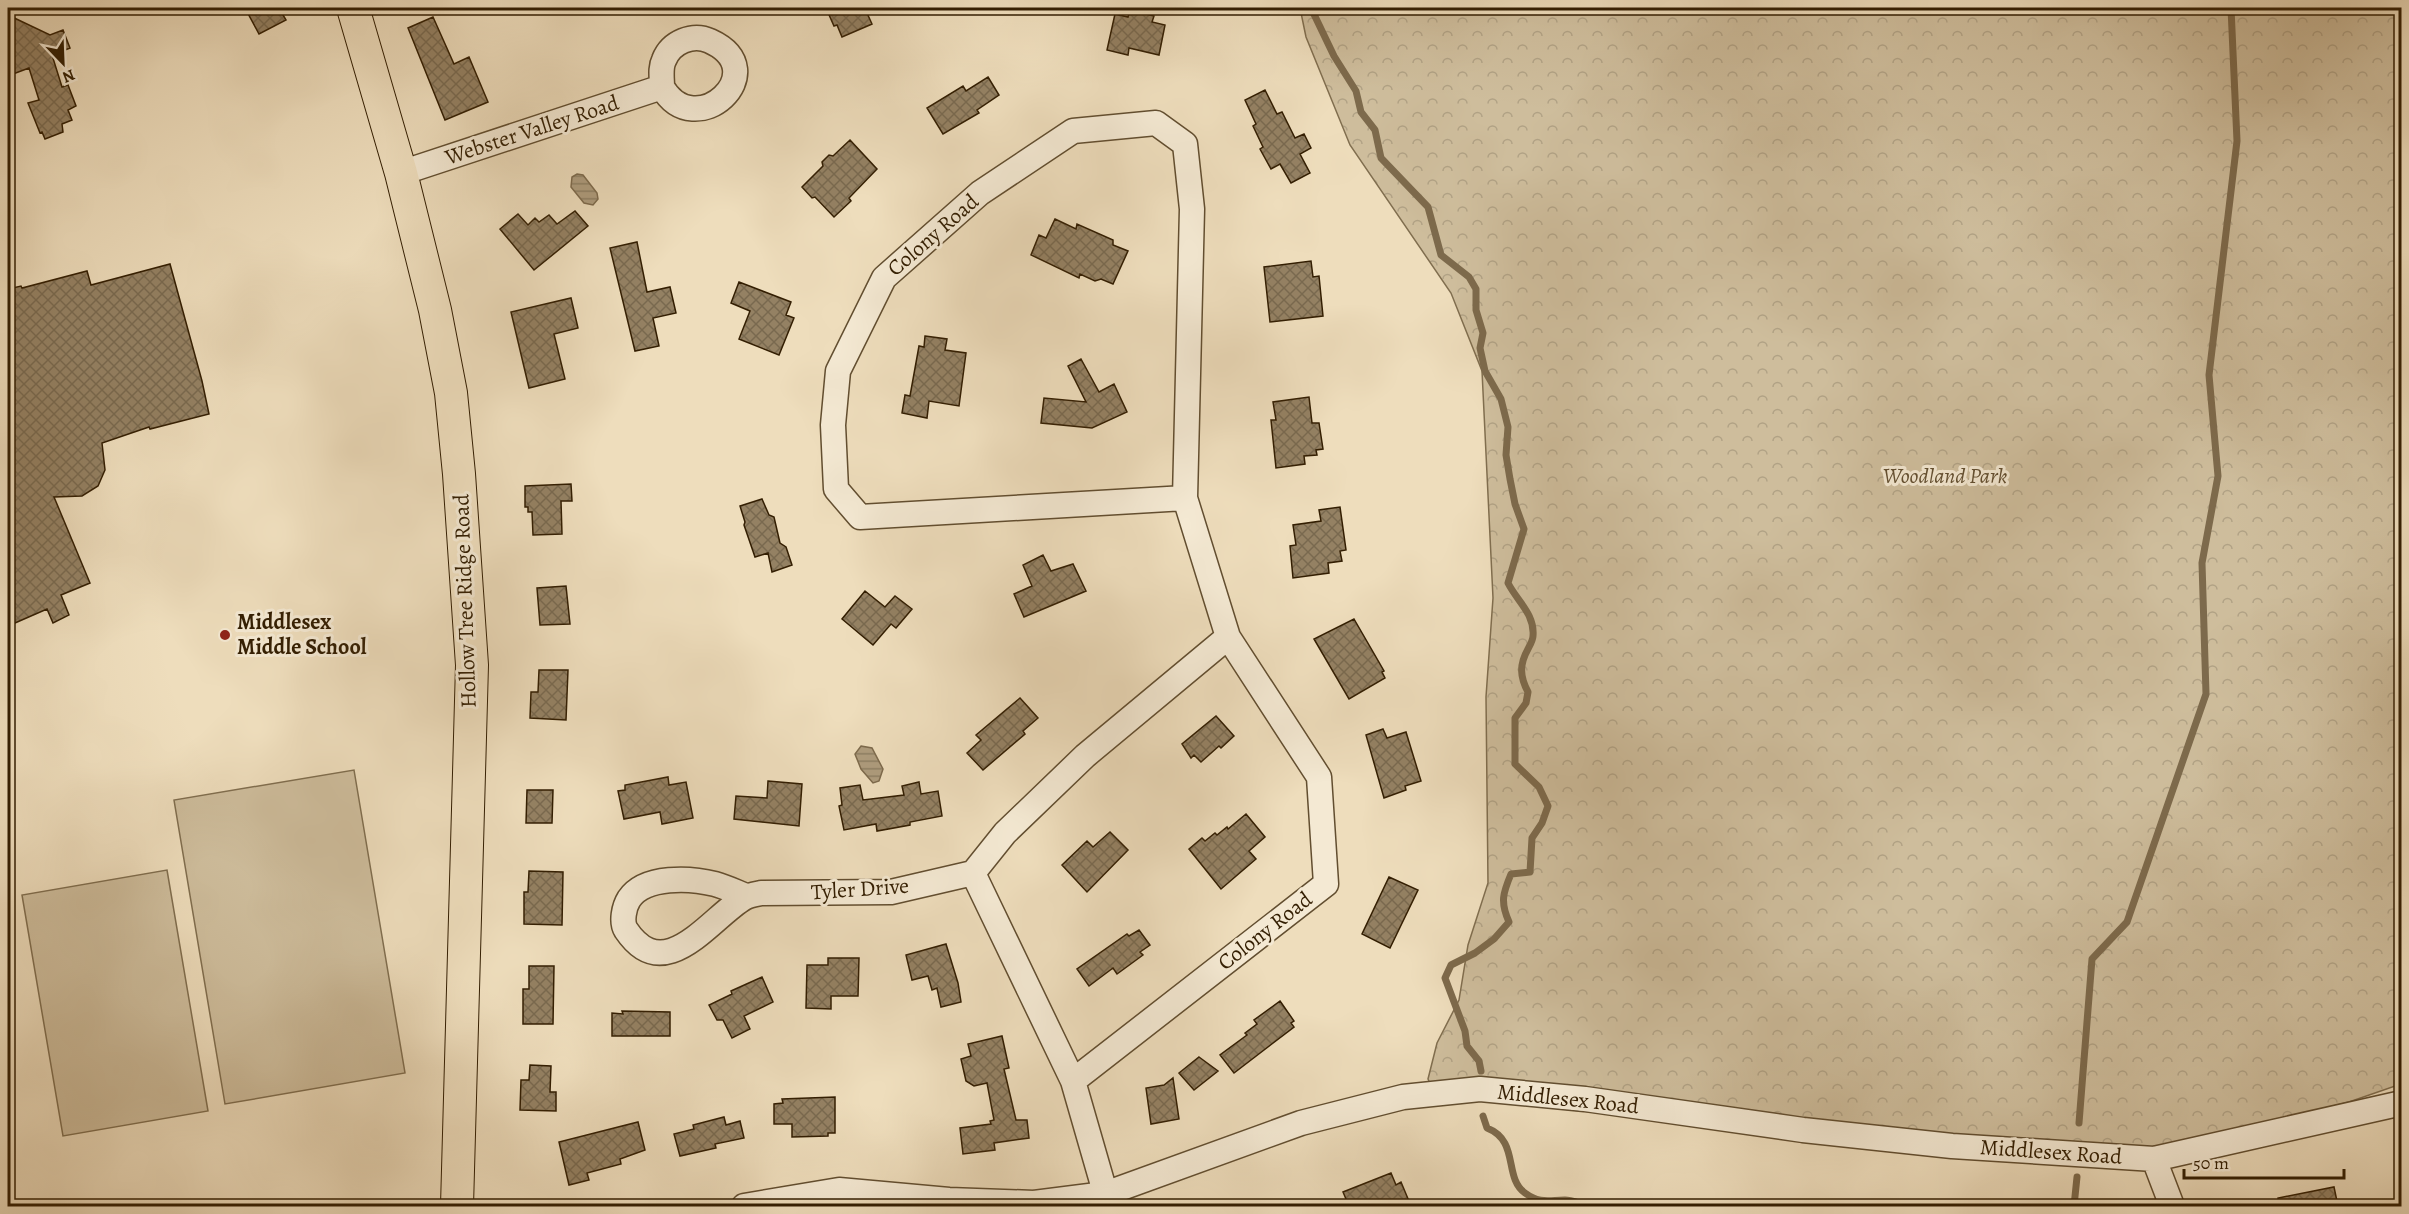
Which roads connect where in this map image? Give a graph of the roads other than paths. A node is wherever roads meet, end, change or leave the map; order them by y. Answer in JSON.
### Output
{"nodes":[{"id":1,"x":353,"y":8,"type":"edge"},
{"id":2,"x":662,"y":87,"type":"dead end"},
{"id":3,"x":401,"y":173,"type":"junction"},
{"id":4,"x":1185,"y":498,"type":"junction"},
{"id":5,"x":1228,"y":637,"type":"junction"},
{"id":6,"x":973,"y":873,"type":"junction"},
{"id":7,"x":746,"y":896,"type":"junction"},
{"id":8,"x":1073,"y":1082,"type":"junction"},
{"id":9,"x":2402,"y":1103,"type":"edge"},
{"id":10,"x":2154,"y":1159,"type":"junction"},
{"id":11,"x":1107,"y":1200,"type":"edge"},
{"id":12,"x":457,"y":1206,"type":"edge"},
{"id":13,"x":744,"y":1206,"type":"edge"},
{"id":14,"x":2172,"y":1206,"type":"edge"}],
"edges":[{"from":1,"to":3,"type":"main road","name":"Hollow Tree Ridge Road"},
{"from":2,"to":3,"type":"street","name":"Webster Valley Road"},
{"from":3,"to":12,"type":"main road","name":"Hollow Tree Ridge Road"},
{"from":4,"to":4,"type":"street","name":"Colony Road"},
{"from":4,"to":5,"type":"street","name":"Colony Road"},
{"from":5,"to":6,"type":"street"},
{"from":5,"to":8,"type":"street","name":"Colony Road"},
{"from":6,"to":7,"type":"street","name":"Tyler Drive"},
{"from":6,"to":8,"type":"street"},
{"from":7,"to":7,"type":"street","name":"Tyler Drive"},
{"from":8,"to":11,"type":"street"},
{"from":9,"to":10,"type":"street","name":"Middlesex Road"},
{"from":10,"to":11,"type":"street","name":"Middlesex Road"},
{"from":10,"to":14,"type":"street"},
{"from":11,"to":13,"type":"street","name":"Middlesex Road"}]}
